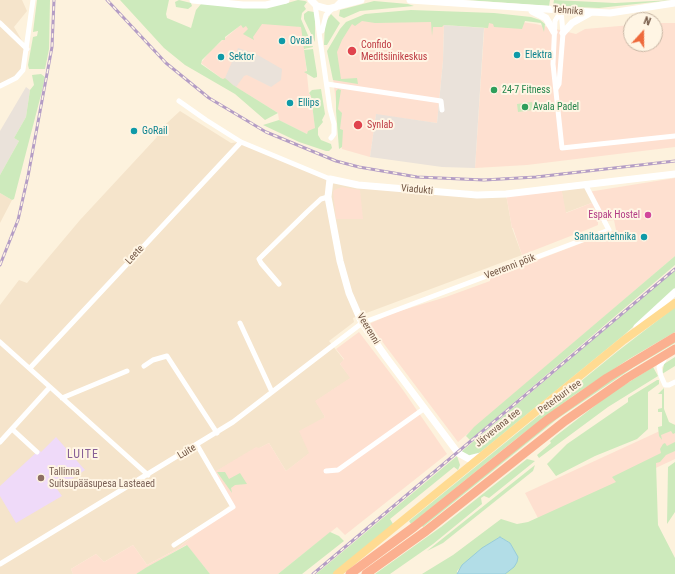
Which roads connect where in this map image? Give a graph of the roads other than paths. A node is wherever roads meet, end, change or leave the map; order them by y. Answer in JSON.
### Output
{"nodes":[{"id":1,"x":33,"y":0,"type":"edge"},
{"id":2,"x":195,"y":0,"type":"edge"},
{"id":3,"x":232,"y":0,"type":"edge"},
{"id":4,"x":286,"y":0,"type":"edge"},
{"id":5,"x":343,"y":0,"type":"edge"},
{"id":6,"x":361,"y":0,"type":"edge"},
{"id":7,"x":410,"y":0,"type":"edge"},
{"id":8,"x":443,"y":0,"type":"edge"},
{"id":9,"x":312,"y":1,"type":"edge"},
{"id":10,"x":675,"y":3,"type":"edge"},
{"id":11,"x":460,"y":4,"type":"junction"},
{"id":12,"x":334,"y":8,"type":"junction"},
{"id":13,"x":525,"y":8,"type":"junction"},
{"id":14,"x":561,"y":11,"type":"junction"},
{"id":15,"x":591,"y":12,"type":"junction"},
{"id":16,"x":0,"y":24,"type":"edge"},
{"id":17,"x":554,"y":32,"type":"junction"},
{"id":18,"x":563,"y":33,"type":"junction"},
{"id":19,"x":320,"y":40,"type":"junction"},
{"id":20,"x":27,"y":49,"type":"junction"},
{"id":21,"x":327,"y":84,"type":"junction"},
{"id":22,"x":0,"y":86,"type":"edge"},
{"id":23,"x":556,"y":90,"type":"junction"},
{"id":24,"x":179,"y":101,"type":"dead end"},
{"id":25,"x":442,"y":110,"type":"dead end"},
{"id":26,"x":675,"y":136,"type":"edge"},
{"id":27,"x":332,"y":138,"type":"dead end"},
{"id":28,"x":241,"y":142,"type":"junction"},
{"id":29,"x":675,"y":174,"type":"edge"},
{"id":30,"x":330,"y":179,"type":"junction"},
{"id":31,"x":585,"y":184,"type":"junction"},
{"id":32,"x":328,"y":197,"type":"junction"},
{"id":33,"x":279,"y":284,"type":"dead end"},
{"id":34,"x":675,"y":292,"type":"edge"},
{"id":35,"x":675,"y":303,"type":"edge"},
{"id":36,"x":240,"y":323,"type":"dead end"},
{"id":37,"x":362,"y":323,"type":"junction"},
{"id":38,"x":675,"y":337,"type":"edge"},
{"id":39,"x":624,"y":340,"type":"junction"},
{"id":40,"x":0,"y":342,"type":"edge"},
{"id":41,"x":675,"y":349,"type":"edge"},
{"id":42,"x":144,"y":366,"type":"dead end"},
{"id":43,"x":30,"y":368,"type":"junction"},
{"id":44,"x":126,"y":371,"type":"dead end"},
{"id":45,"x":675,"y":382,"type":"edge"},
{"id":46,"x":50,"y":387,"type":"junction"},
{"id":47,"x":272,"y":392,"type":"junction"},
{"id":48,"x":62,"y":398,"type":"junction"},
{"id":49,"x":425,"y":408,"type":"junction"},
{"id":50,"x":12,"y":429,"type":"junction"},
{"id":51,"x":217,"y":433,"type":"junction"},
{"id":52,"x":0,"y":442,"type":"edge"},
{"id":53,"x":197,"y":446,"type":"junction"},
{"id":54,"x":37,"y":452,"type":"dead end"},
{"id":55,"x":460,"y":456,"type":"junction"},
{"id":56,"x":481,"y":456,"type":"junction"},
{"id":57,"x":326,"y":471,"type":"dead end"},
{"id":58,"x":458,"y":474,"type":"junction"},
{"id":59,"x":148,"y":476,"type":"junction"},
{"id":60,"x":174,"y":545,"type":"dead end"},
{"id":61,"x":0,"y":564,"type":"edge"},
{"id":62,"x":337,"y":574,"type":"edge"},
{"id":63,"x":350,"y":574,"type":"edge"},
{"id":64,"x":366,"y":574,"type":"edge"}],
"edges":[{"from":1,"to":20,"type":"street"},
{"from":2,"to":3,"type":"street"},
{"from":2,"to":4,"type":"street"},
{"from":5,"to":12,"type":"street"},
{"from":6,"to":12,"type":"street"},
{"from":7,"to":11,"type":"street","name":"Tehnika"},
{"from":8,"to":11,"type":"street","name":"Tehnika"},
{"from":9,"to":12,"type":"street"},
{"from":9,"to":19,"type":"street"},
{"from":10,"to":15,"type":"street","name":"Tehnika"},
{"from":11,"to":13,"type":"street","name":"Tehnika"},
{"from":12,"to":19,"type":"street"},
{"from":13,"to":14,"type":"street","name":"Tehnika"},
{"from":13,"to":17,"type":"street"},
{"from":14,"to":15,"type":"street","name":"Tehnika"},
{"from":14,"to":17,"type":"street"},
{"from":14,"to":18,"type":"street"},
{"from":15,"to":18,"type":"street"},
{"from":16,"to":20,"type":"street"},
{"from":17,"to":23,"type":"street"},
{"from":18,"to":23,"type":"street"},
{"from":19,"to":21,"type":"street"},
{"from":20,"to":22,"type":"street"},
{"from":21,"to":25,"type":"street"},
{"from":21,"to":27,"type":"street"},
{"from":23,"to":26,"type":"street"},
{"from":24,"to":28,"type":"street","name":"Viadukti"},
{"from":28,"to":30,"type":"street","name":"Viadukti"},
{"from":28,"to":43,"type":"street","name":"Leete"},
{"from":29,"to":31,"type":"street","name":"Viadukti"},
{"from":30,"to":31,"type":"street","name":"Viadukti"},
{"from":30,"to":32,"type":"street","name":"Veerenni"},
{"from":31,"to":37,"type":"street","name":"Veerenni põik"},
{"from":32,"to":33,"type":"street"},
{"from":32,"to":37,"type":"street","name":"Veerenni"},
{"from":34,"to":39,"type":"street"},
{"from":35,"to":39,"type":"main road","name":"Järvevana tee"},
{"from":36,"to":47,"type":"street"},
{"from":37,"to":47,"type":"street","name":"Luite"},
{"from":37,"to":49,"type":"street","name":"Veerenni"},
{"from":38,"to":63,"type":"highway","name":"Peterburi tee"},
{"from":39,"to":56,"type":"main road","name":"Järvevana tee"},
{"from":40,"to":43,"type":"street"},
{"from":41,"to":45,"type":"street"},
{"from":41,"to":64,"type":"highway"},
{"from":42,"to":51,"type":"street"},
{"from":43,"to":46,"type":"street"},
{"from":44,"to":48,"type":"street"},
{"from":46,"to":48,"type":"street"},
{"from":46,"to":50,"type":"street"},
{"from":47,"to":51,"type":"street","name":"Luite"},
{"from":48,"to":59,"type":"street"},
{"from":49,"to":55,"type":"street","name":"Veerenni"},
{"from":49,"to":57,"type":"street"},
{"from":50,"to":52,"type":"street"},
{"from":50,"to":54,"type":"street"},
{"from":51,"to":53,"type":"street","name":"Luite"},
{"from":53,"to":59,"type":"street","name":"Luite"},
{"from":53,"to":60,"type":"street"},
{"from":55,"to":56,"type":"street"},
{"from":55,"to":58,"type":"street"},
{"from":56,"to":58,"type":"main road","name":"Järvevana tee"},
{"from":58,"to":62,"type":"main road","name":"Järvevana tee"},
{"from":59,"to":61,"type":"street","name":"Luite"}]}
